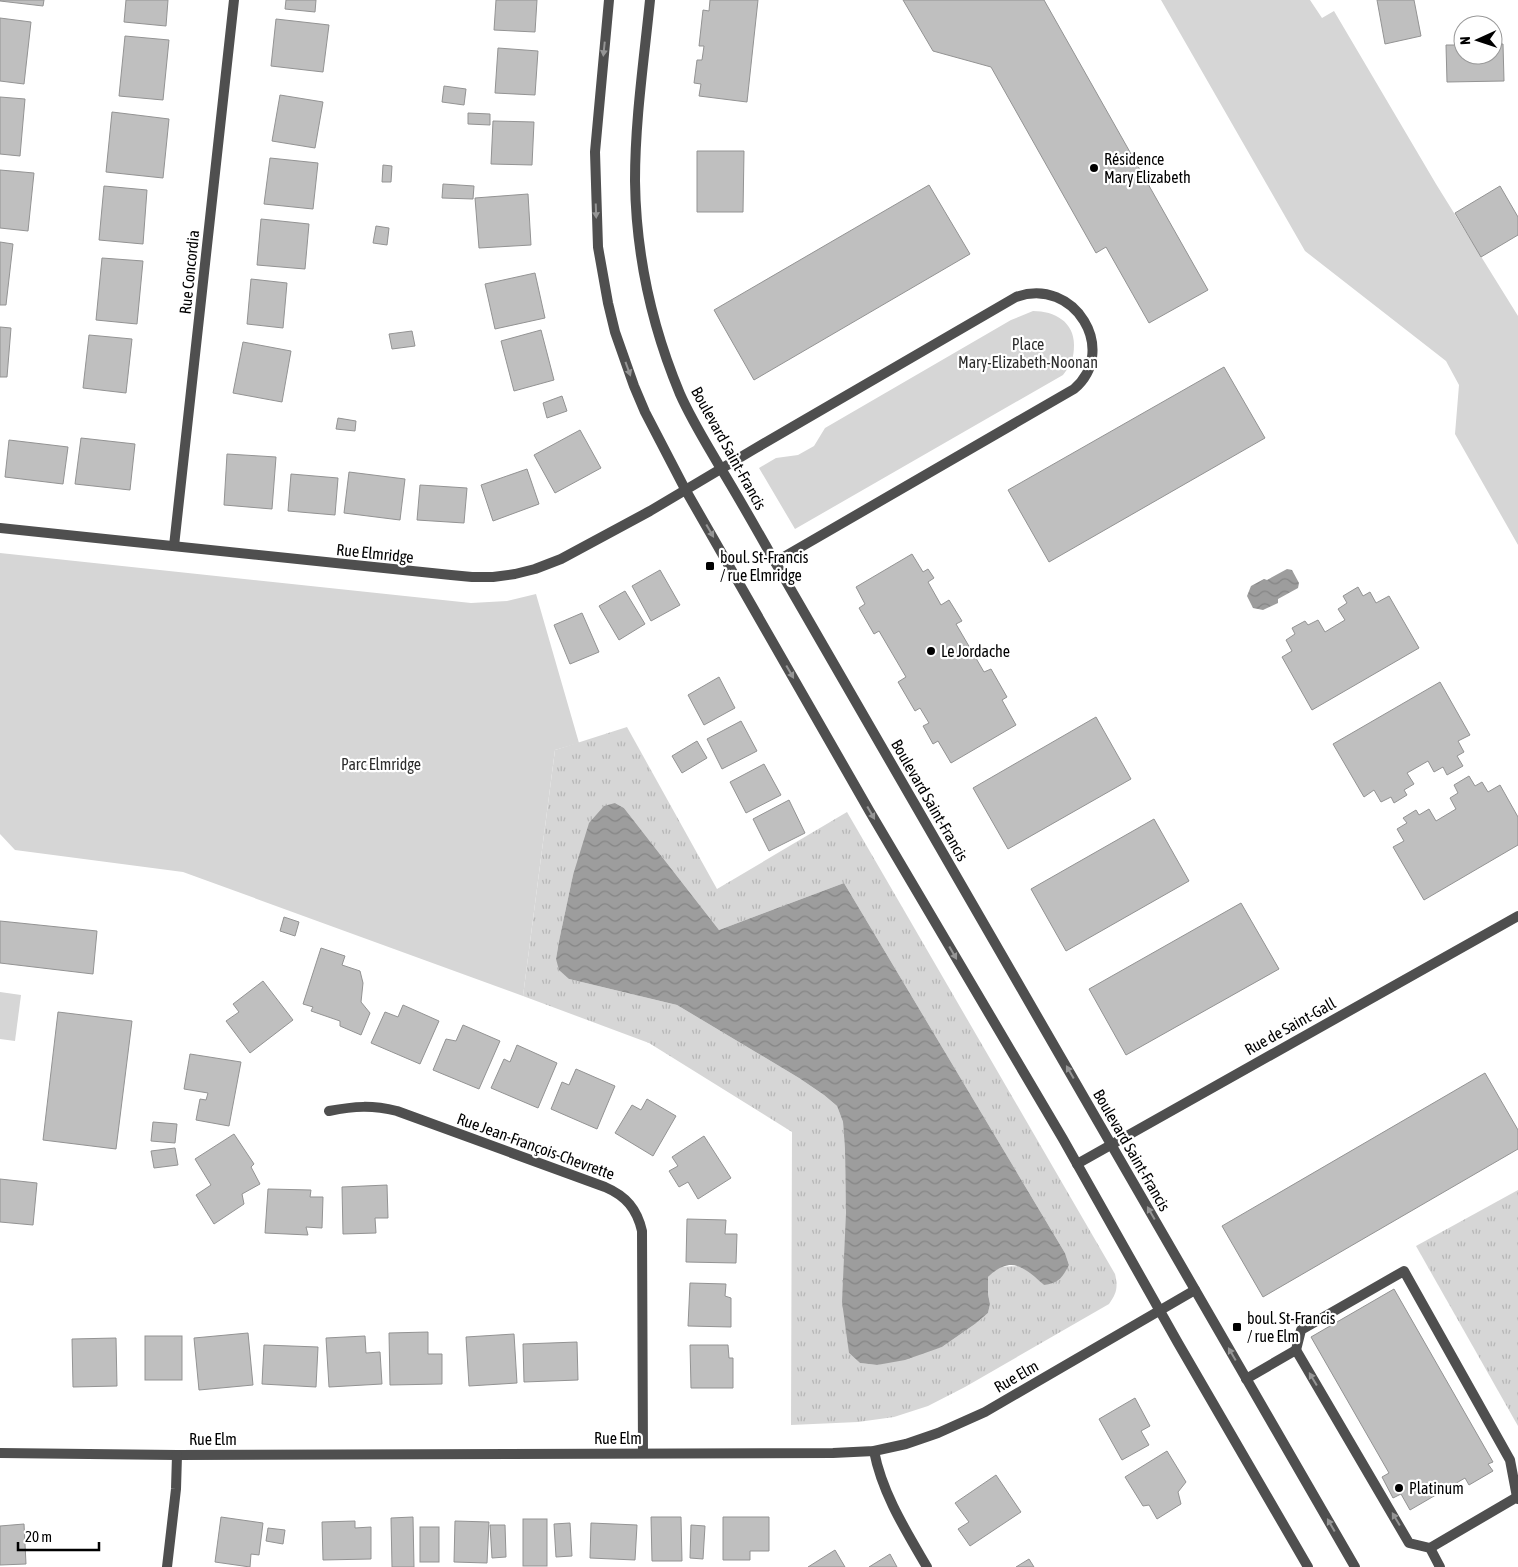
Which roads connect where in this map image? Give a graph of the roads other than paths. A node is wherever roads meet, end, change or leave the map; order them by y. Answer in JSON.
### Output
{"nodes":[{"id":1,"x":234,"y":0,"type":"edge"},
{"id":2,"x":609,"y":0,"type":"edge"},
{"id":3,"x":650,"y":0,"type":"edge"},
{"id":4,"x":721,"y":468,"type":"junction"},
{"id":5,"x":685,"y":489,"type":"junction"},
{"id":6,"x":0,"y":528,"type":"edge"},
{"id":7,"x":174,"y":546,"type":"junction"},
{"id":8,"x":775,"y":562,"type":"junction"},
{"id":9,"x":1518,"y":916,"type":"edge"},
{"id":10,"x":330,"y":1111,"type":"dead end"},
{"id":11,"x":1112,"y":1144,"type":"junction"},
{"id":12,"x":1077,"y":1164,"type":"junction"},
{"id":13,"x":1195,"y":1290,"type":"junction"},
{"id":14,"x":1160,"y":1310,"type":"junction"},
{"id":15,"x":1296,"y":1350,"type":"junction"},
{"id":16,"x":1246,"y":1379,"type":"junction"},
{"id":17,"x":874,"y":1451,"type":"junction"},
{"id":18,"x":0,"y":1453,"type":"edge"},
{"id":19,"x":643,"y":1453,"type":"junction"},
{"id":20,"x":177,"y":1454,"type":"junction"},
{"id":21,"x":1517,"y":1498,"type":"edge"},
{"id":22,"x":1430,"y":1548,"type":"junction"},
{"id":23,"x":167,"y":1567,"type":"edge"},
{"id":24,"x":927,"y":1567,"type":"edge"},
{"id":25,"x":1308,"y":1567,"type":"edge"},
{"id":26,"x":1355,"y":1567,"type":"edge"},
{"id":27,"x":1440,"y":1567,"type":"edge"}],
"edges":[{"from":1,"to":7,"type":"street","name":"Rue Concordia"},
{"from":2,"to":5,"type":"street","one_way":true},
{"from":3,"to":4,"type":"street","name":"Boulevard Saint-Francis"},
{"from":4,"to":5,"type":"street","name":"Rue Elmridge"},
{"from":4,"to":8,"type":"street","name":"Boulevard Saint-Francis"},
{"from":4,"to":8,"type":"street"},
{"from":5,"to":7,"type":"street","name":"Rue Elmridge"},
{"from":5,"to":12,"type":"street","one_way":true},
{"from":6,"to":7,"type":"street","name":"Rue Elmridge"},
{"from":11,"to":8,"type":"street","name":"Boulevard Saint-Francis","one_way":true},
{"from":9,"to":11,"type":"street","name":"Rue de Saint-Gall"},
{"from":10,"to":19,"type":"street","name":"Rue Jean-François-Chevrette"},
{"from":11,"to":12,"type":"street","name":"Rue de Saint-Gall"},
{"from":13,"to":11,"type":"street","name":"Boulevard Saint-Francis","one_way":true},
{"from":12,"to":14,"type":"street"},
{"from":13,"to":14,"type":"street","name":"Rue Elm"},
{"from":16,"to":13,"type":"street","name":"Boulevard Saint-Francis","one_way":true},
{"from":14,"to":17,"type":"street","name":"Rue Elm"},
{"from":14,"to":25,"type":"street"},
{"from":15,"to":16,"type":"street"},
{"from":15,"to":21,"type":"street"},
{"from":22,"to":15,"type":"street","one_way":true},
{"from":26,"to":16,"type":"street","name":"Boulevard Saint-Francis","one_way":true},
{"from":17,"to":19,"type":"street","name":"Rue Elm"},
{"from":17,"to":24,"type":"street"},
{"from":18,"to":20,"type":"street","name":"Rue Elm"},
{"from":19,"to":20,"type":"street","name":"Rue Elm"},
{"from":20,"to":23,"type":"street"},
{"from":21,"to":22,"type":"street"},
{"from":22,"to":27,"type":"street"}]}
